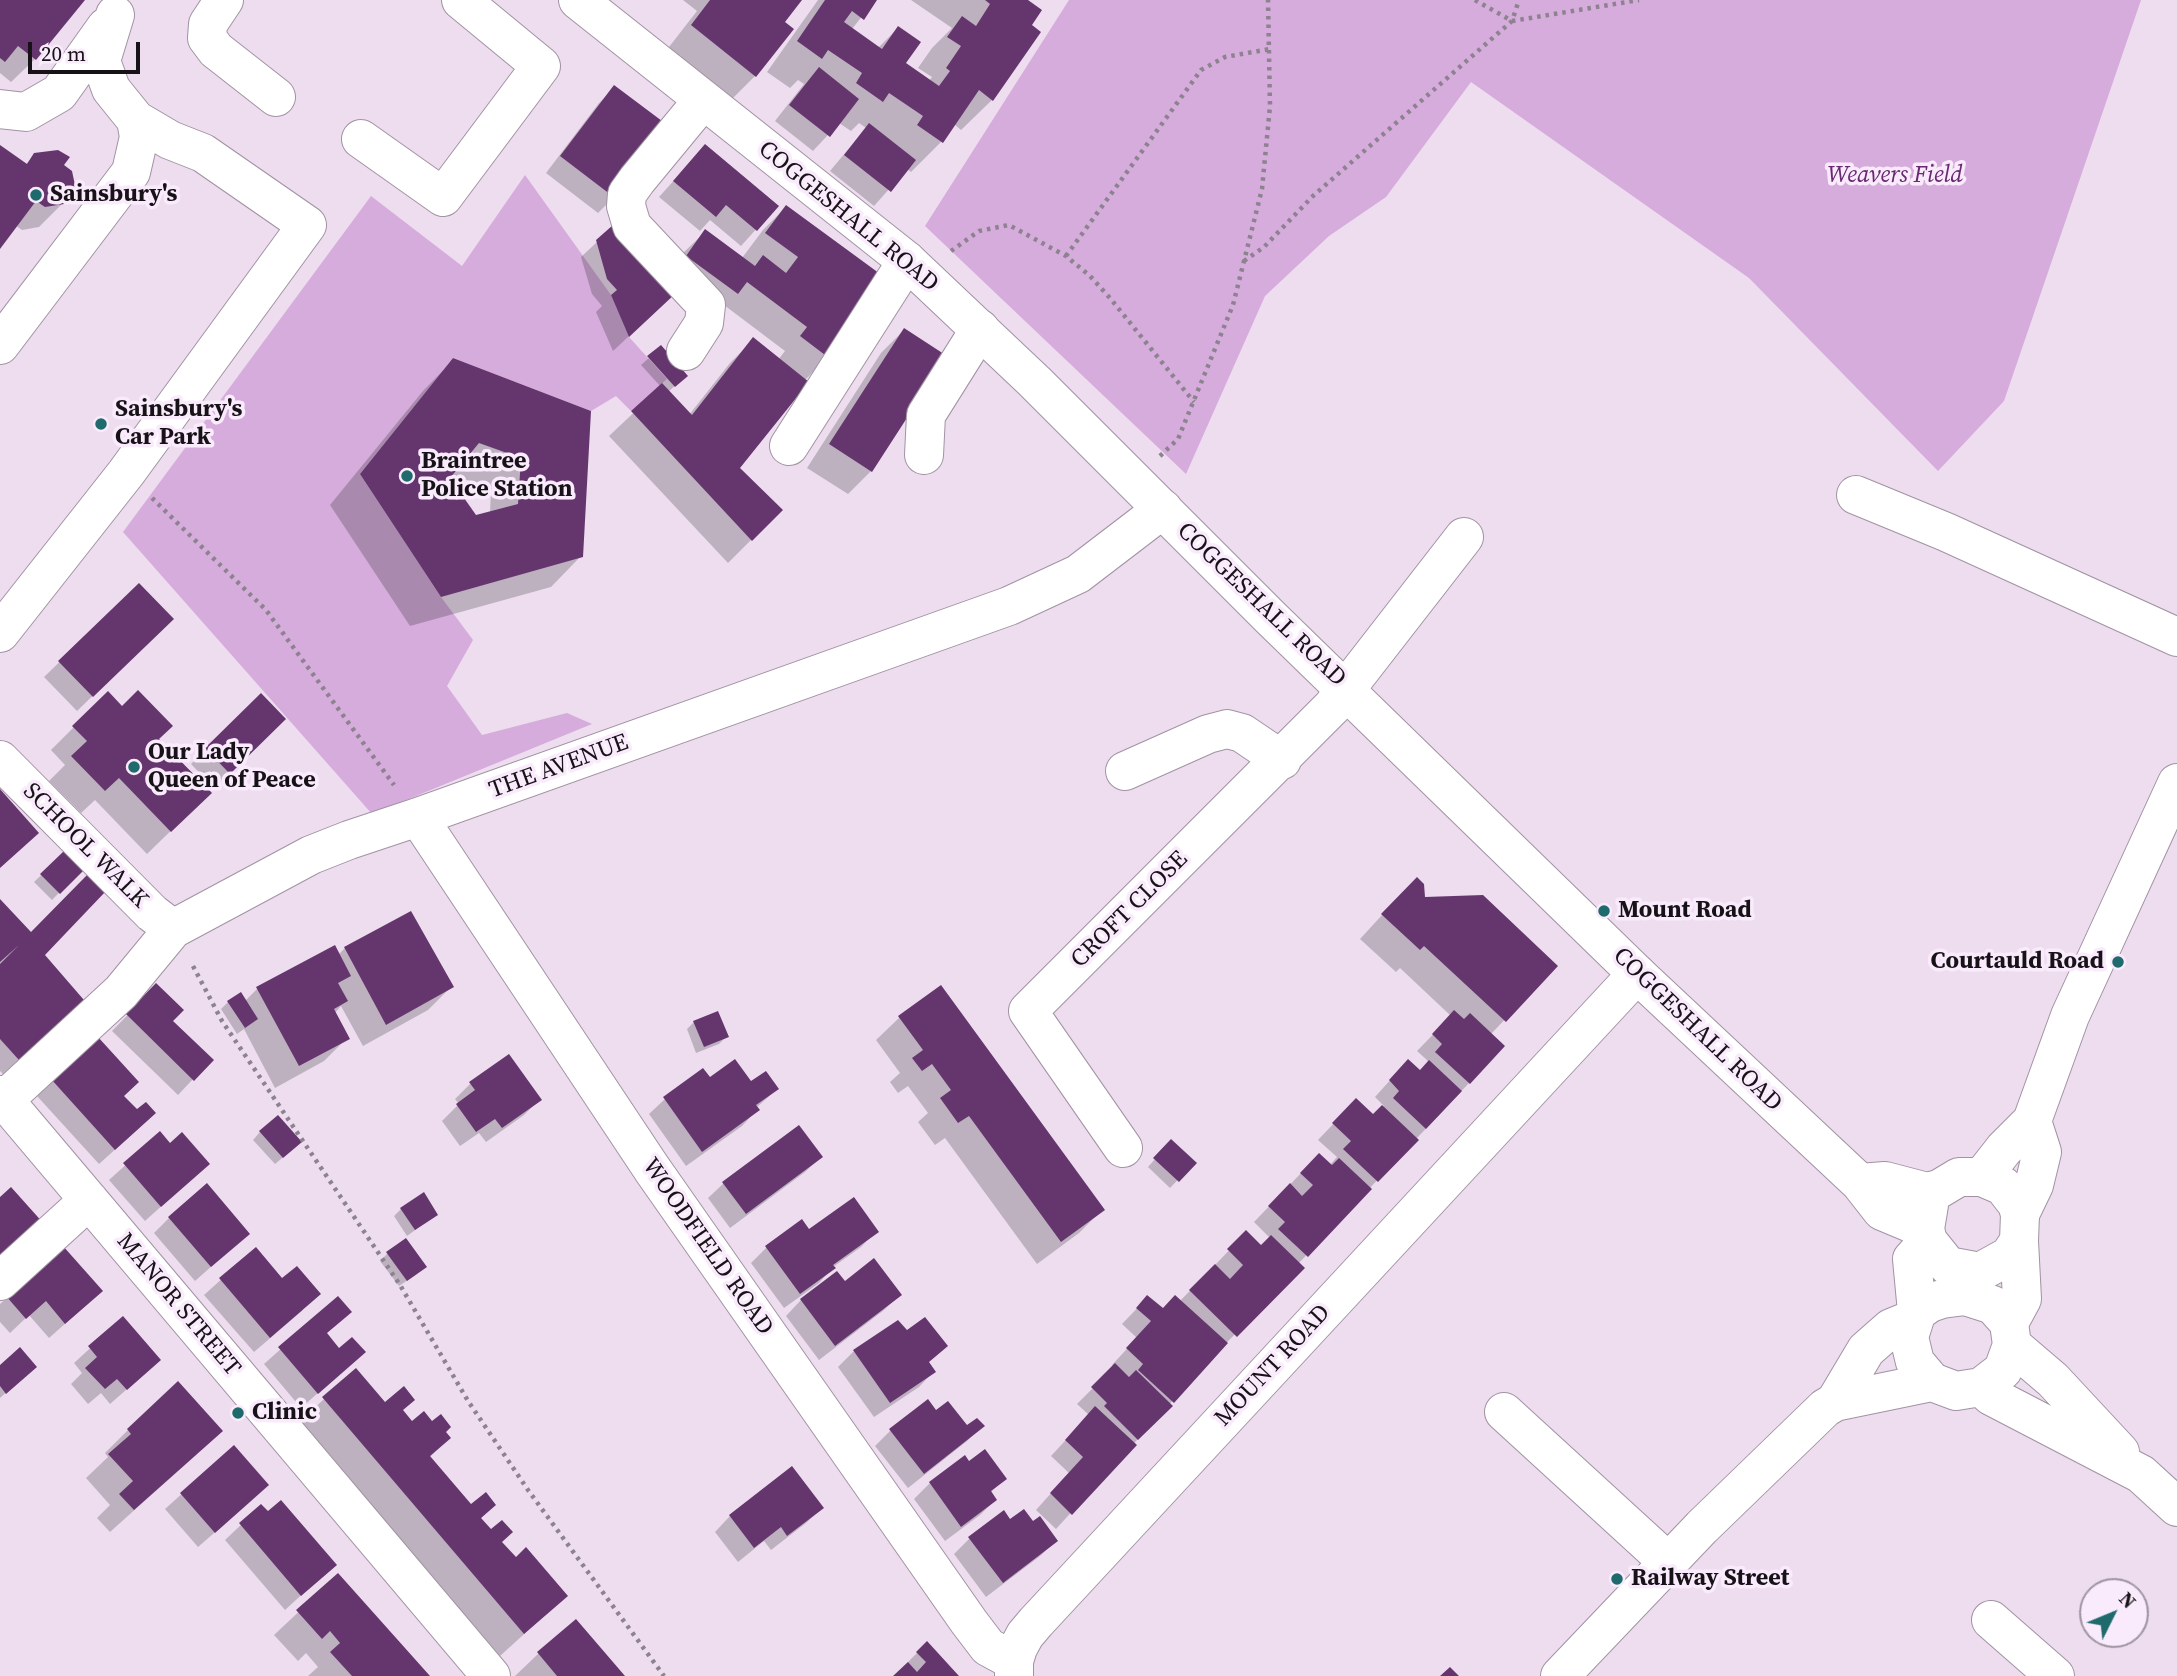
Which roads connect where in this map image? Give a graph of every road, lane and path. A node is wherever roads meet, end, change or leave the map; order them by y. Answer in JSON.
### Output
{"nodes":[{"id":1,"x":224,"y":0,"type":"edge"},
{"id":2,"x":461,"y":0,"type":"edge"},
{"id":3,"x":578,"y":0,"type":"edge"},
{"id":4,"x":1268,"y":0,"type":"edge"},
{"id":5,"x":1475,"y":0,"type":"edge"},
{"id":6,"x":1519,"y":0,"type":"edge"},
{"id":7,"x":1639,"y":0,"type":"edge"},
{"id":8,"x":121,"y":7,"type":"edge"},
{"id":9,"x":1512,"y":21,"type":"junction"},
{"id":10,"x":1270,"y":49,"type":"junction"},
{"id":11,"x":276,"y":97,"type":"dead end"},
{"id":12,"x":703,"y":100,"type":"junction"},
{"id":13,"x":0,"y":109,"type":"edge"},
{"id":14,"x":136,"y":120,"type":"junction"},
{"id":15,"x":361,"y":139,"type":"dead end"},
{"id":16,"x":204,"y":153,"type":"junction"},
{"id":17,"x":131,"y":172,"type":"junction"},
{"id":18,"x":1066,"y":256,"type":"junction"},
{"id":19,"x":1243,"y":261,"type":"junction"},
{"id":20,"x":914,"y":267,"type":"junction"},
{"id":21,"x":980,"y":329,"type":"junction"},
{"id":22,"x":0,"y":345,"type":"edge"},
{"id":23,"x":686,"y":351,"type":"dead end"},
{"id":24,"x":1194,"y":402,"type":"junction"},
{"id":25,"x":789,"y":446,"type":"dead end"},
{"id":26,"x":924,"y":455,"type":"dead end"},
{"id":27,"x":126,"y":473,"type":"junction"},
{"id":28,"x":1134,"y":480,"type":"junction"},
{"id":29,"x":1856,"y":495,"type":"dead end"},
{"id":30,"x":1163,"y":509,"type":"junction"},
{"id":31,"x":1464,"y":537,"type":"dead end"},
{"id":32,"x":0,"y":633,"type":"edge"},
{"id":33,"x":2177,"y":637,"type":"edge"},
{"id":34,"x":1346,"y":689,"type":"junction"},
{"id":35,"x":0,"y":760,"type":"edge"},
{"id":36,"x":1282,"y":760,"type":"junction"},
{"id":37,"x":1125,"y":771,"type":"dead end"},
{"id":38,"x":2177,"y":783,"type":"edge"},
{"id":39,"x":418,"y":817,"type":"junction"},
{"id":40,"x":173,"y":929,"type":"junction"},
{"id":41,"x":1637,"y":974,"type":"junction"},
{"id":42,"x":5,"y":1108,"type":"edge"},
{"id":43,"x":2032,"y":1121,"type":"junction"},
{"id":44,"x":1123,"y":1148,"type":"dead end"},
{"id":45,"x":1982,"y":1177,"type":"junction"},
{"id":46,"x":1860,"y":1183,"type":"junction"},
{"id":47,"x":1939,"y":1189,"type":"junction"},
{"id":48,"x":89,"y":1200,"type":"junction"},
{"id":49,"x":2019,"y":1227,"type":"junction"},
{"id":50,"x":1926,"y":1235,"type":"junction"},
{"id":51,"x":0,"y":1280,"type":"edge"},
{"id":52,"x":1915,"y":1316,"type":"junction"},
{"id":53,"x":2011,"y":1334,"type":"junction"},
{"id":54,"x":1932,"y":1382,"type":"junction"},
{"id":55,"x":1981,"y":1387,"type":"junction"},
{"id":56,"x":1835,"y":1402,"type":"junction"},
{"id":57,"x":1504,"y":1412,"type":"dead end"},
{"id":58,"x":2141,"y":1474,"type":"junction"},
{"id":59,"x":2177,"y":1507,"type":"edge"},
{"id":60,"x":1668,"y":1562,"type":"junction"},
{"id":61,"x":1991,"y":1620,"type":"dead end"},
{"id":62,"x":1014,"y":1669,"type":"edge"},
{"id":63,"x":491,"y":1676,"type":"edge"},
{"id":64,"x":664,"y":1676,"type":"edge"},
{"id":65,"x":1560,"y":1676,"type":"edge"},
{"id":66,"x":2055,"y":1676,"type":"edge"}],
"edges":[{"from":1,"to":11,"type":"street"},
{"from":2,"to":15,"type":"street"},
{"from":3,"to":12,"type":"street","name":"COGGESHALL ROAD"},
{"from":4,"to":10,"type":"path"},
{"from":5,"to":9,"type":"path"},
{"from":6,"to":9,"type":"path"},
{"from":7,"to":9,"type":"path"},
{"from":8,"to":13,"type":"street"},
{"from":8,"to":14,"type":"street"},
{"from":8,"to":16,"type":"street"},
{"from":9,"to":19,"type":"path"},
{"from":10,"to":18,"type":"path"},
{"from":10,"to":19,"type":"path"},
{"from":12,"to":20,"type":"street","name":"COGGESHALL ROAD"},
{"from":12,"to":23,"type":"street"},
{"from":14,"to":16,"type":"street"},
{"from":14,"to":17,"type":"street"},
{"from":16,"to":17,"type":"street"},
{"from":16,"to":27,"type":"street"},
{"from":17,"to":22,"type":"street"},
{"from":18,"to":20,"type":"path"},
{"from":18,"to":24,"type":"path"},
{"from":19,"to":24,"type":"path"},
{"from":20,"to":21,"type":"street","name":"COGGESHALL ROAD"},
{"from":20,"to":25,"type":"street"},
{"from":21,"to":26,"type":"street"},
{"from":21,"to":28,"type":"street","name":"COGGESHALL ROAD"},
{"from":24,"to":28,"type":"path"},
{"from":27,"to":32,"type":"street"},
{"from":27,"to":39,"type":"path"},
{"from":28,"to":30,"type":"street","name":"COGGESHALL ROAD"},
{"from":29,"to":33,"type":"street"},
{"from":30,"to":34,"type":"street","name":"COGGESHALL ROAD"},
{"from":30,"to":39,"type":"street","name":"THE AVENUE"},
{"from":31,"to":34,"type":"street","name":"CROFT CLOSE"},
{"from":34,"to":36,"type":"street","name":"CROFT CLOSE"},
{"from":34,"to":41,"type":"street","name":"COGGESHALL ROAD"},
{"from":35,"to":40,"type":"street","name":"SCHOOL WALK"},
{"from":36,"to":37,"type":"street"},
{"from":36,"to":44,"type":"street","name":"CROFT CLOSE"},
{"from":38,"to":43,"type":"street"},
{"from":39,"to":40,"type":"street","name":"THE AVENUE"},
{"from":39,"to":62,"type":"street","name":"WOODFIELD ROAD"},
{"from":40,"to":42,"type":"street","name":"THE AVENUE"},
{"from":40,"to":64,"type":"path"},
{"from":41,"to":46,"type":"street","name":"COGGESHALL ROAD"},
{"from":41,"to":62,"type":"street","name":"MOUNT ROAD"},
{"from":42,"to":48,"type":"street","name":"MANOR STREET"},
{"from":43,"to":45,"type":"street"},
{"from":43,"to":49,"type":"street"},
{"from":45,"to":47,"type":"street"},
{"from":45,"to":49,"type":"street"},
{"from":46,"to":47,"type":"street"},
{"from":46,"to":50,"type":"street","name":"COGGESHALL ROAD"},
{"from":47,"to":50,"type":"street"},
{"from":48,"to":51,"type":"street"},
{"from":48,"to":63,"type":"street","name":"MANOR STREET"},
{"from":49,"to":50,"type":"street"},
{"from":49,"to":53,"type":"street"},
{"from":50,"to":52,"type":"street"},
{"from":52,"to":53,"type":"street"},
{"from":52,"to":54,"type":"street"},
{"from":52,"to":56,"type":"street"},
{"from":53,"to":55,"type":"street"},
{"from":53,"to":58,"type":"street"},
{"from":54,"to":55,"type":"street"},
{"from":54,"to":56,"type":"street"},
{"from":55,"to":58,"type":"street"},
{"from":56,"to":60,"type":"street"},
{"from":57,"to":60,"type":"street"},
{"from":58,"to":59,"type":"street"},
{"from":60,"to":65,"type":"street"},
{"from":61,"to":66,"type":"street"}]}
